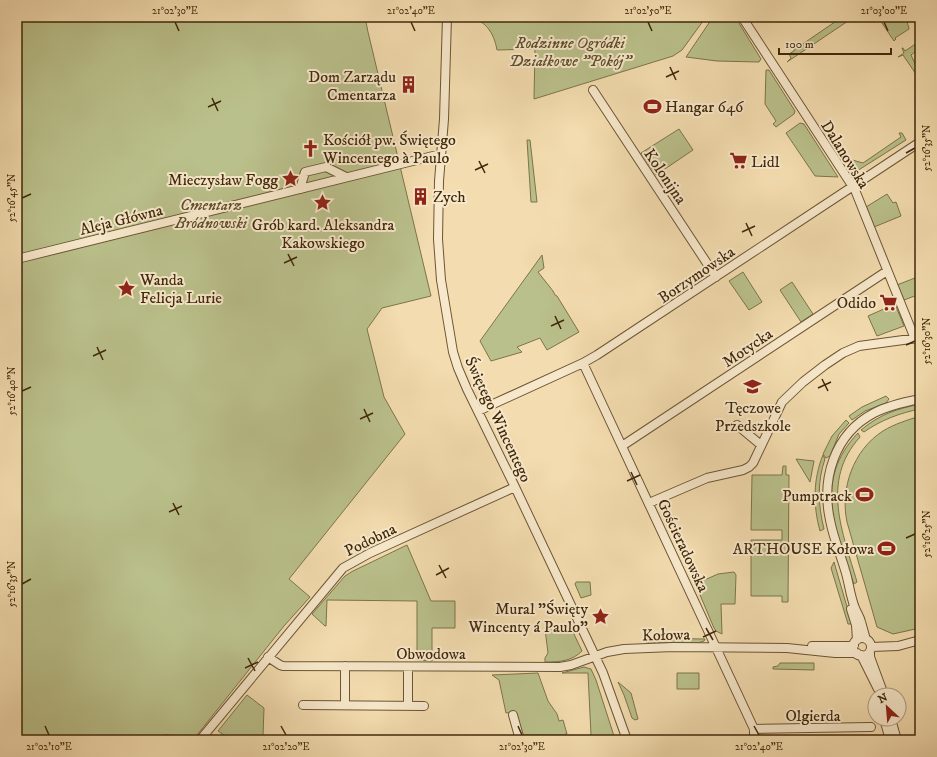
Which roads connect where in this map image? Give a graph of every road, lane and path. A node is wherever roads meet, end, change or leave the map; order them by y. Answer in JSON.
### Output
{"nodes":[{"id":1,"x":447,"y":17,"type":"edge"},
{"id":2,"x":742,"y":17,"type":"edge"},
{"id":3,"x":593,"y":90,"type":"dead end"},
{"id":4,"x":919,"y":146,"type":"edge"},
{"id":5,"x":441,"y":154,"type":"junction"},
{"id":6,"x":346,"y":177,"type":"junction"},
{"id":7,"x":853,"y":186,"type":"junction"},
{"id":8,"x":300,"y":189,"type":"junction"},
{"id":9,"x":17,"y":259,"type":"edge"},
{"id":10,"x":887,"y":271,"type":"junction"},
{"id":11,"x":716,"y":277,"type":"junction"},
{"id":12,"x":917,"y":338,"type":"edge"},
{"id":13,"x":583,"y":363,"type":"junction"},
{"id":14,"x":920,"y":399,"type":"edge"},
{"id":15,"x":478,"y":411,"type":"junction"},
{"id":16,"x":737,"y":425,"type":"dead end"},
{"id":17,"x":761,"y":445,"type":"junction"},
{"id":18,"x":622,"y":446,"type":"junction"},
{"id":19,"x":515,"y":487,"type":"junction"},
{"id":20,"x":649,"y":503,"type":"junction"},
{"id":21,"x":838,"y":548,"type":"junction"},
{"id":22,"x":866,"y":639,"type":"junction"},
{"id":23,"x":920,"y":640,"type":"edge"},
{"id":24,"x":856,"y":642,"type":"junction"},
{"id":25,"x":716,"y":647,"type":"junction"},
{"id":26,"x":787,"y":648,"type":"junction"},
{"id":27,"x":870,"y":649,"type":"junction"},
{"id":28,"x":859,"y":654,"type":"junction"},
{"id":29,"x":594,"y":656,"type":"junction"},
{"id":30,"x":268,"y":657,"type":"junction"},
{"id":31,"x":345,"y":666,"type":"junction"},
{"id":32,"x":408,"y":667,"type":"junction"},
{"id":33,"x":877,"y":687,"type":"edge"},
{"id":34,"x":881,"y":687,"type":"edge"},
{"id":35,"x":303,"y":705,"type":"dead end"},
{"id":36,"x":345,"y":705,"type":"junction"},
{"id":37,"x":408,"y":706,"type":"junction"},
{"id":38,"x":424,"y":706,"type":"dead end"},
{"id":39,"x":514,"y":714,"type":"dead end"},
{"id":40,"x":871,"y":727,"type":"dead end"},
{"id":41,"x":886,"y":727,"type":"edge"},
{"id":42,"x":893,"y":727,"type":"edge"},
{"id":43,"x":754,"y":729,"type":"junction"},
{"id":44,"x":200,"y":740,"type":"edge"},
{"id":45,"x":520,"y":740,"type":"edge"},
{"id":46,"x":627,"y":740,"type":"edge"},
{"id":47,"x":754,"y":740,"type":"edge"},
{"id":48,"x":890,"y":740,"type":"edge"},
{"id":49,"x":897,"y":740,"type":"edge"}],
"edges":[{"from":1,"to":5,"type":"street","name":"Świętego Wincentego"},
{"from":2,"to":7,"type":"street","name":"Dalanowska"},
{"from":3,"to":11,"type":"street","name":"Kolonijna"},
{"from":4,"to":7,"type":"street","name":"Borzymowska"},
{"from":5,"to":6,"type":"street","name":"Aleja Główna"},
{"from":5,"to":15,"type":"street","name":"Świętego Wincentego"},
{"from":6,"to":8,"type":"street","name":"Aleja Główna"},
{"from":6,"to":8,"type":"street"},
{"from":7,"to":10,"type":"street","name":"Dalanowska"},
{"from":7,"to":11,"type":"street","name":"Borzymowska"},
{"from":8,"to":9,"type":"street","name":"Aleja Główna"},
{"from":10,"to":12,"type":"street","name":"Dalanowska"},
{"from":10,"to":18,"type":"street","name":"Motycka"},
{"from":11,"to":13,"type":"street","name":"Borzymowska"},
{"from":12,"to":17,"type":"street"},
{"from":13,"to":15,"type":"street","name":"Borzymowska"},
{"from":13,"to":18,"type":"street","name":"Gościeradowska"},
{"from":14,"to":21,"type":"street"},
{"from":15,"to":19,"type":"street","name":"Świętego Wincentego"},
{"from":16,"to":17,"type":"street"},
{"from":17,"to":20,"type":"street"},
{"from":18,"to":20,"type":"street","name":"Gościeradowska"},
{"from":19,"to":29,"type":"street","name":"Świętego Wincentego"},
{"from":19,"to":30,"type":"street","name":"Podobna"},
{"from":20,"to":25,"type":"street","name":"Gościeradowska"},
{"from":21,"to":22,"type":"street"},
{"from":21,"to":24,"type":"street"},
{"from":22,"to":24,"type":"street"},
{"from":22,"to":27,"type":"street"},
{"from":23,"to":27,"type":"street"},
{"from":24,"to":26,"type":"street","name":"Kołowa"},
{"from":24,"to":28,"type":"street"},
{"from":25,"to":26,"type":"street","name":"Kołowa"},
{"from":25,"to":29,"type":"street","name":"Kołowa"},
{"from":25,"to":43,"type":"street","name":"Gościeradowska"},
{"from":26,"to":28,"type":"street","name":"Kołowa"},
{"from":27,"to":28,"type":"street"},
{"from":27,"to":34,"type":"street"},
{"from":28,"to":33,"type":"street"},
{"from":29,"to":32,"type":"street","name":"Obwodowa"},
{"from":29,"to":46,"type":"street","name":"Świętego Wincentego"},
{"from":30,"to":31,"type":"street","name":"Obwodowa"},
{"from":30,"to":44,"type":"street","name":"Podobna"},
{"from":31,"to":32,"type":"street","name":"Obwodowa"},
{"from":31,"to":36,"type":"street"},
{"from":32,"to":37,"type":"street"},
{"from":35,"to":36,"type":"street"},
{"from":36,"to":37,"type":"street"},
{"from":37,"to":38,"type":"street"},
{"from":39,"to":45,"type":"street"},
{"from":40,"to":43,"type":"street","name":"Olgierda"},
{"from":41,"to":48,"type":"street"},
{"from":42,"to":49,"type":"street"},
{"from":43,"to":47,"type":"street","name":"Gościeradowska"}]}
